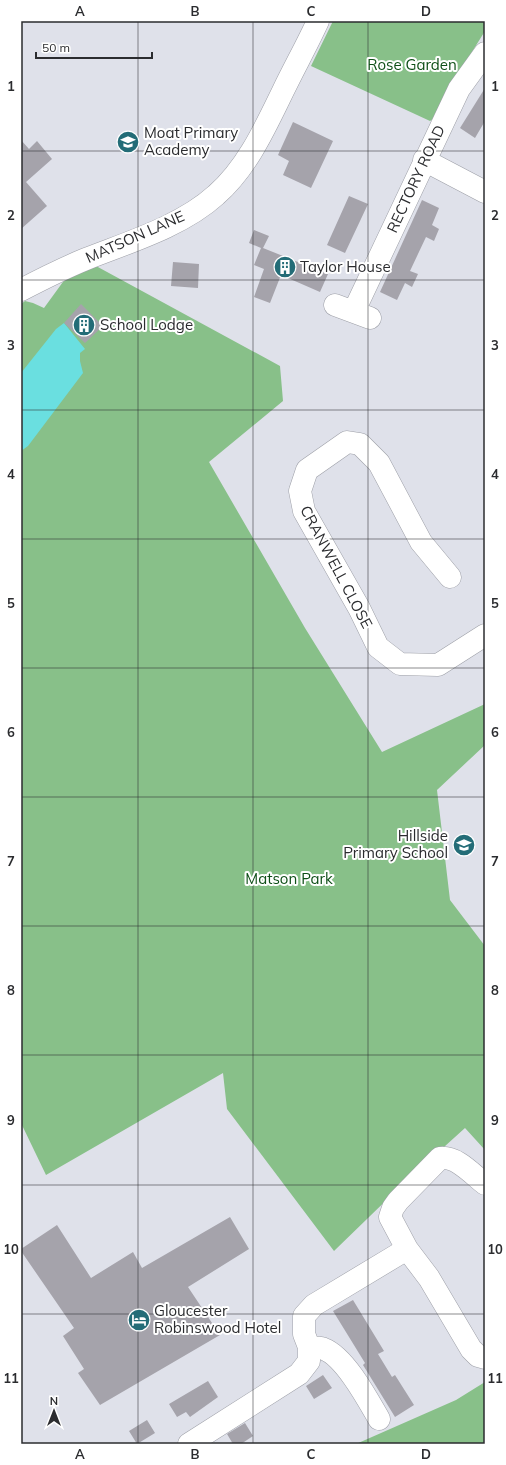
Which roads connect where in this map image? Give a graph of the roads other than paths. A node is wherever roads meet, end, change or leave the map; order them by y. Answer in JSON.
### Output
{"nodes":[{"id":1,"x":318,"y":21,"type":"edge"},
{"id":2,"x":485,"y":52,"type":"edge"},
{"id":3,"x":424,"y":160,"type":"junction"},
{"id":4,"x":485,"y":192,"type":"edge"},
{"id":5,"x":21,"y":290,"type":"edge"},
{"id":6,"x":353,"y":311,"type":"dead end"},
{"id":7,"x":450,"y":577,"type":"dead end"},
{"id":8,"x":485,"y":635,"type":"edge"},
{"id":9,"x":485,"y":1184,"type":"edge"},
{"id":10,"x":407,"y":1249,"type":"junction"},
{"id":11,"x":309,"y":1347,"type":"junction"},
{"id":12,"x":485,"y":1358,"type":"edge"},
{"id":13,"x":379,"y":1419,"type":"dead end"},
{"id":14,"x":189,"y":1444,"type":"edge"}],
"edges":[{"from":1,"to":5,"type":"street","name":"MATSON LANE"},
{"from":2,"to":3,"type":"street","name":"RECTORY ROAD"},
{"from":3,"to":4,"type":"street"},
{"from":3,"to":6,"type":"street","name":"RECTORY ROAD"},
{"from":7,"to":8,"type":"street","name":"CRANWELL CLOSE"},
{"from":9,"to":10,"type":"street"},
{"from":10,"to":11,"type":"street"},
{"from":10,"to":12,"type":"street"},
{"from":11,"to":13,"type":"street"},
{"from":11,"to":14,"type":"street"}]}
